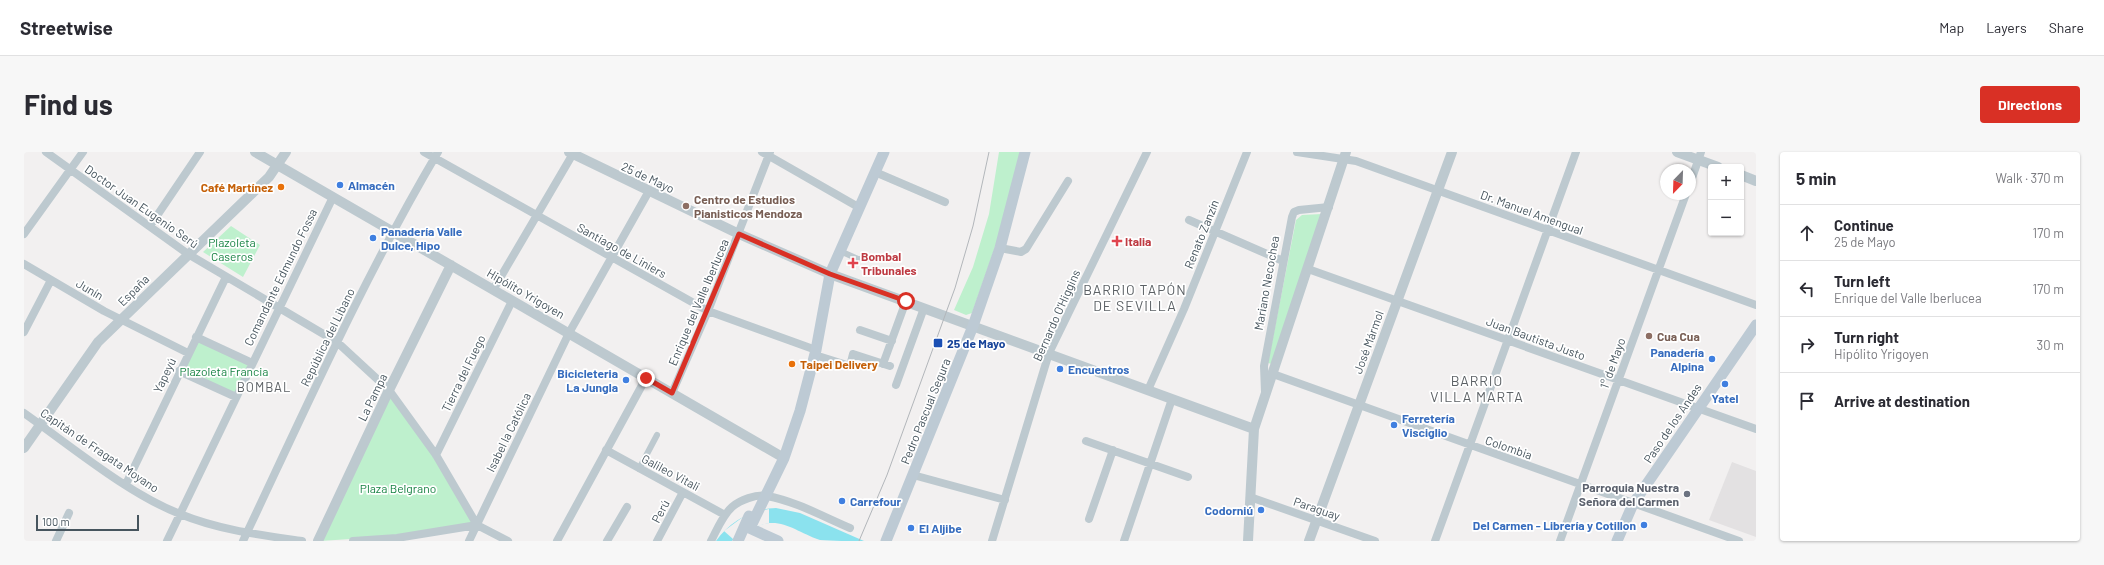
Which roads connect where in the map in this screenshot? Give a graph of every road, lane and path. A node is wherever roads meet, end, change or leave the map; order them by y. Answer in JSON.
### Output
{"nodes":[{"id":1,"x":46,"y":152,"type":"edge"},
{"id":2,"x":83,"y":152,"type":"edge"},
{"id":3,"x":200,"y":152,"type":"edge"},
{"id":4,"x":255,"y":152,"type":"edge"},
{"id":5,"x":286,"y":152,"type":"edge"},
{"id":6,"x":424,"y":152,"type":"edge"},
{"id":7,"x":884,"y":152,"type":"edge"},
{"id":8,"x":1025,"y":152,"type":"edge"},
{"id":9,"x":1146,"y":152,"type":"edge"},
{"id":10,"x":1247,"y":152,"type":"edge"},
{"id":11,"x":1297,"y":152,"type":"edge"},
{"id":12,"x":1452,"y":152,"type":"edge"},
{"id":13,"x":1576,"y":152,"type":"edge"},
{"id":14,"x":1677,"y":152,"type":"edge"},
{"id":15,"x":572,"y":153,"type":"edge"},
{"id":16,"x":767,"y":153,"type":"edge"},
{"id":17,"x":436,"y":155,"type":"edge"},
{"id":18,"x":1345,"y":155,"type":"edge"},
{"id":19,"x":1700,"y":156,"type":"edge"},
{"id":20,"x":1713,"y":164,"type":"edge"},
{"id":21,"x":278,"y":165,"type":"junction"},
{"id":22,"x":1696,"y":167,"type":"edge"},
{"id":23,"x":70,"y":170,"type":"junction"},
{"id":24,"x":875,"y":172,"type":"junction"},
{"id":25,"x":1744,"y":176,"type":"edge"},
{"id":26,"x":1068,"y":180,"type":"dead end"},
{"id":27,"x":1756,"y":180,"type":"edge"},
{"id":28,"x":1438,"y":190,"type":"junction"},
{"id":29,"x":649,"y":191,"type":"junction"},
{"id":30,"x":333,"y":197,"type":"junction"},
{"id":31,"x":1684,"y":200,"type":"edge"},
{"id":32,"x":945,"y":202,"type":"dead end"},
{"id":33,"x":1329,"y":207,"type":"junction"},
{"id":34,"x":860,"y":208,"type":"junction"},
{"id":35,"x":537,"y":216,"type":"junction"},
{"id":36,"x":1189,"y":220,"type":"dead end"},
{"id":37,"x":150,"y":226,"type":"junction"},
{"id":38,"x":1548,"y":230,"type":"junction"},
{"id":39,"x":393,"y":231,"type":"junction"},
{"id":40,"x":1215,"y":232,"type":"junction"},
{"id":41,"x":24,"y":234,"type":"edge"},
{"id":42,"x":739,"y":234,"type":"junction"},
{"id":43,"x":1000,"y":248,"type":"junction"},
{"id":44,"x":840,"y":250,"type":"junction"},
{"id":45,"x":188,"y":254,"type":"junction"},
{"id":46,"x":611,"y":258,"type":"junction"},
{"id":47,"x":874,"y":259,"type":"dead end"},
{"id":48,"x":1283,"y":261,"type":"junction"},
{"id":49,"x":24,"y":264,"type":"edge"},
{"id":50,"x":451,"y":265,"type":"junction"},
{"id":51,"x":1308,"y":269,"type":"junction"},
{"id":52,"x":1660,"y":270,"type":"junction"},
{"id":53,"x":830,"y":274,"type":"junction"},
{"id":54,"x":226,"y":277,"type":"junction"},
{"id":55,"x":51,"y":280,"type":"junction"},
{"id":56,"x":493,"y":290,"type":"junction"},
{"id":57,"x":512,"y":300,"type":"junction"},
{"id":58,"x":906,"y":301,"type":"junction"},
{"id":59,"x":1396,"y":301,"type":"junction"},
{"id":60,"x":1756,"y":305,"type":"edge"},
{"id":61,"x":279,"y":308,"type":"junction"},
{"id":62,"x":924,"y":308,"type":"junction"},
{"id":63,"x":708,"y":311,"type":"junction"},
{"id":64,"x":121,"y":320,"type":"junction"},
{"id":65,"x":1756,"y":325,"type":"edge"},
{"id":66,"x":973,"y":326,"type":"junction"},
{"id":67,"x":860,"y":330,"type":"dead end"},
{"id":68,"x":24,"y":332,"type":"edge"},
{"id":69,"x":569,"y":333,"type":"junction"},
{"id":70,"x":196,"y":336,"type":"junction"},
{"id":71,"x":1507,"y":340,"type":"junction"},
{"id":72,"x":892,"y":341,"type":"junction"},
{"id":73,"x":337,"y":342,"type":"junction"},
{"id":74,"x":188,"y":353,"type":"junction"},
{"id":75,"x":816,"y":353,"type":"junction"},
{"id":76,"x":1049,"y":353,"type":"junction"},
{"id":77,"x":252,"y":363,"type":"junction"},
{"id":78,"x":179,"y":370,"type":"junction"},
{"id":79,"x":1272,"y":374,"type":"junction"},
{"id":80,"x":646,"y":378,"type":"junction"},
{"id":81,"x":1618,"y":380,"type":"junction"},
{"id":82,"x":896,"y":386,"type":"dead end"},
{"id":83,"x":389,"y":390,"type":"junction"},
{"id":84,"x":1148,"y":390,"type":"junction"},
{"id":85,"x":672,"y":393,"type":"junction"},
{"id":86,"x":1266,"y":395,"type":"junction"},
{"id":87,"x":236,"y":397,"type":"junction"},
{"id":88,"x":1172,"y":399,"type":"junction"},
{"id":89,"x":1358,"y":406,"type":"junction"},
{"id":90,"x":1697,"y":409,"type":"junction"},
{"id":91,"x":24,"y":413,"type":"edge"},
{"id":92,"x":40,"y":424,"type":"junction"},
{"id":93,"x":1254,"y":429,"type":"junction"},
{"id":94,"x":1756,"y":429,"type":"edge"},
{"id":95,"x":657,"y":435,"type":"dead end"},
{"id":96,"x":1086,"y":441,"type":"dead end"},
{"id":97,"x":1469,"y":446,"type":"junction"},
{"id":98,"x":24,"y":448,"type":"edge"},
{"id":99,"x":606,"y":450,"type":"junction"},
{"id":100,"x":1113,"y":450,"type":"junction"},
{"id":101,"x":436,"y":455,"type":"junction"},
{"id":102,"x":780,"y":456,"type":"junction"},
{"id":103,"x":1151,"y":464,"type":"junction"},
{"id":104,"x":639,"y":468,"type":"junction"},
{"id":105,"x":913,"y":475,"type":"junction"},
{"id":106,"x":1188,"y":477,"type":"dead end"},
{"id":107,"x":126,"y":484,"type":"junction"},
{"id":108,"x":1581,"y":485,"type":"junction"},
{"id":109,"x":683,"y":492,"type":"junction"},
{"id":110,"x":762,"y":496,"type":"junction"},
{"id":111,"x":1250,"y":497,"type":"junction"},
{"id":112,"x":1004,"y":500,"type":"junction"},
{"id":113,"x":1633,"y":504,"type":"junction"},
{"id":114,"x":627,"y":506,"type":"dead end"},
{"id":115,"x":69,"y":513,"type":"dead end"},
{"id":116,"x":180,"y":514,"type":"junction"},
{"id":117,"x":725,"y":515,"type":"junction"},
{"id":118,"x":1089,"y":519,"type":"dead end"},
{"id":119,"x":1316,"y":520,"type":"junction"},
{"id":120,"x":750,"y":524,"type":"junction"},
{"id":121,"x":477,"y":525,"type":"junction"},
{"id":122,"x":850,"y":528,"type":"dead end"},
{"id":123,"x":247,"y":533,"type":"junction"},
{"id":124,"x":1717,"y":537,"type":"edge"},
{"id":125,"x":396,"y":540,"type":"edge"},
{"id":126,"x":56,"y":541,"type":"edge"},
{"id":127,"x":167,"y":541,"type":"edge"},
{"id":128,"x":243,"y":541,"type":"edge"},
{"id":129,"x":302,"y":541,"type":"edge"},
{"id":130,"x":318,"y":541,"type":"edge"},
{"id":131,"x":353,"y":541,"type":"edge"},
{"id":132,"x":469,"y":541,"type":"edge"},
{"id":133,"x":508,"y":541,"type":"edge"},
{"id":134,"x":557,"y":541,"type":"edge"},
{"id":135,"x":607,"y":541,"type":"edge"},
{"id":136,"x":657,"y":541,"type":"edge"},
{"id":137,"x":711,"y":541,"type":"edge"},
{"id":138,"x":740,"y":541,"type":"edge"},
{"id":139,"x":778,"y":541,"type":"edge"},
{"id":140,"x":886,"y":541,"type":"edge"},
{"id":141,"x":992,"y":541,"type":"edge"},
{"id":142,"x":1124,"y":541,"type":"edge"},
{"id":143,"x":1248,"y":541,"type":"edge"},
{"id":144,"x":1309,"y":541,"type":"edge"},
{"id":145,"x":1375,"y":541,"type":"edge"},
{"id":146,"x":1435,"y":541,"type":"edge"},
{"id":147,"x":1560,"y":541,"type":"edge"},
{"id":148,"x":1617,"y":541,"type":"edge"},
{"id":149,"x":1739,"y":541,"type":"edge"}],
"edges":[{"from":1,"to":23,"type":"street","name":"Doctor Juan Eugenio Serú"},
{"from":2,"to":23,"type":"street"},
{"from":3,"to":37,"type":"street"},
{"from":4,"to":21,"type":"street","name":"Hipólito Yrigoyen"},
{"from":5,"to":21,"type":"street","name":"España"},
{"from":6,"to":17,"type":"street","name":"Santiago de Liniers"},
{"from":7,"to":24,"type":"main road"},
{"from":8,"to":43,"type":"main road","name":"Pedro Pascual Segura"},
{"from":9,"to":76,"type":"street","name":"Bernardo O'Higgins"},
{"from":10,"to":40,"type":"street","name":"Renato Zanzín"},
{"from":11,"to":18,"type":"street","name":"Dr. Manuel Amengual"},
{"from":12,"to":28,"type":"street","name":"José Mármol"},
{"from":13,"to":38,"type":"street"},
{"from":14,"to":19,"type":"street"},
{"from":15,"to":29,"type":"street","name":"25 de Mayo"},
{"from":15,"to":35,"type":"street"},
{"from":16,"to":34,"type":"street"},
{"from":16,"to":42,"type":"street","name":"Enrique del Valle Iberlucea"},
{"from":17,"to":35,"type":"street","name":"Santiago de Liniers"},
{"from":17,"to":39,"type":"street","name":"República del Libano"},
{"from":18,"to":28,"type":"street","name":"Dr. Manuel Amengual"},
{"from":18,"to":33,"type":"street","name":"Mariano Necochea"},
{"from":19,"to":20,"type":"street"},
{"from":19,"to":22,"type":"street"},
{"from":21,"to":30,"type":"street","name":"Hipólito Yrigoyen"},
{"from":21,"to":45,"type":"street","name":"España"},
{"from":23,"to":37,"type":"street","name":"Doctor Juan Eugenio Serú"},
{"from":23,"to":41,"type":"street"},
{"from":24,"to":32,"type":"street"},
{"from":24,"to":34,"type":"main road"},
{"from":25,"to":27,"type":"street"},
{"from":26,"to":43,"type":"street"},
{"from":28,"to":38,"type":"street","name":"Dr. Manuel Amengual"},
{"from":28,"to":59,"type":"street","name":"José Mármol"},
{"from":29,"to":42,"type":"street","name":"25 de Mayo"},
{"from":29,"to":46,"type":"street","name":"Isabel la Católica"},
{"from":30,"to":39,"type":"street","name":"Hipólito Yrigoyen"},
{"from":30,"to":61,"type":"street","name":"Comandante Edmundo Fossa"},
{"from":31,"to":52,"type":"street","name":"1° de Mayo"},
{"from":33,"to":48,"type":"street","name":"Mariano Necochea"},
{"from":33,"to":51,"type":"street","name":"Mariano Necochea"},
{"from":34,"to":44,"type":"main road"},
{"from":35,"to":46,"type":"street","name":"Santiago de Liniers"},
{"from":35,"to":56,"type":"street"},
{"from":36,"to":40,"type":"street"},
{"from":37,"to":45,"type":"street","name":"Doctor Juan Eugenio Serú"},
{"from":38,"to":52,"type":"street","name":"Dr. Manuel Amengual"},
{"from":38,"to":71,"type":"street"},
{"from":39,"to":50,"type":"street","name":"Hipólito Yrigoyen"},
{"from":39,"to":73,"type":"street","name":"República del Libano"},
{"from":40,"to":48,"type":"street"},
{"from":40,"to":84,"type":"street","name":"Renato Zanzín"},
{"from":42,"to":53,"type":"street","name":"25 de Mayo"},
{"from":42,"to":63,"type":"street","name":"Enrique del Valle Iberlucea"},
{"from":43,"to":66,"type":"main road","name":"Pedro Pascual Segura"},
{"from":44,"to":47,"type":"street"},
{"from":44,"to":53,"type":"main road"},
{"from":45,"to":54,"type":"street","name":"Doctor Juan Eugenio Serú"},
{"from":45,"to":64,"type":"street","name":"España"},
{"from":46,"to":63,"type":"street","name":"Santiago de Liniers"},
{"from":46,"to":69,"type":"street","name":"Isabel la Católica"},
{"from":48,"to":86,"type":"street","name":"Mariano Necochea"},
{"from":49,"to":55,"type":"street","name":"Junín"},
{"from":50,"to":56,"type":"street","name":"Hipólito Yrigoyen"},
{"from":50,"to":83,"type":"street","name":"La Pampa"},
{"from":51,"to":59,"type":"street","name":"Juan Bautista Justo"},
{"from":51,"to":79,"type":"street","name":"Mariano Necochea"},
{"from":52,"to":60,"type":"street","name":"Dr. Manuel Amengual"},
{"from":52,"to":81,"type":"street","name":"1° de Mayo"},
{"from":53,"to":58,"type":"street","name":"25 de Mayo"},
{"from":53,"to":75,"type":"main road"},
{"from":54,"to":61,"type":"street","name":"Doctor Juan Eugenio Serú"},
{"from":54,"to":70,"type":"street","name":"Yapeyú"},
{"from":55,"to":64,"type":"street","name":"Junín"},
{"from":55,"to":68,"type":"street"},
{"from":56,"to":57,"type":"street","name":"Hipólito Yrigoyen"},
{"from":57,"to":69,"type":"street","name":"Hipólito Yrigoyen"},
{"from":57,"to":101,"type":"street","name":"Tierra del Fuego"},
{"from":58,"to":62,"type":"street","name":"25 de Mayo"},
{"from":58,"to":72,"type":"street"},
{"from":59,"to":71,"type":"street","name":"Juan Bautista Justo"},
{"from":59,"to":89,"type":"street","name":"José Mármol"},
{"from":61,"to":73,"type":"street","name":"Doctor Juan Eugenio Serú"},
{"from":61,"to":77,"type":"street","name":"Comandante Edmundo Fossa"},
{"from":62,"to":66,"type":"street","name":"25 de Mayo"},
{"from":62,"to":82,"type":"street"},
{"from":63,"to":75,"type":"street","name":"Santiago de Liniers"},
{"from":63,"to":85,"type":"street","name":"Enrique del Valle Iberlucea"},
{"from":64,"to":74,"type":"street","name":"Junín"},
{"from":64,"to":92,"type":"street","name":"España"},
{"from":65,"to":90,"type":"main road","name":"Paso de los Andes"},
{"from":66,"to":76,"type":"street","name":"25 de Mayo"},
{"from":66,"to":105,"type":"main road","name":"Pedro Pascual Segura"},
{"from":67,"to":72,"type":"street"},
{"from":69,"to":80,"type":"street","name":"Hipólito Yrigoyen"},
{"from":69,"to":121,"type":"street","name":"Isabel la Católica"},
{"from":70,"to":74,"type":"street","name":"Yapeyú"},
{"from":70,"to":77,"type":"street"},
{"from":71,"to":81,"type":"street","name":"Juan Bautista Justo"},
{"from":71,"to":97,"type":"street"},
{"from":72,"to":75,"type":"street","name":"Santiago de Liniers"},
{"from":73,"to":83,"type":"street","name":"Doctor Juan Eugenio Serú"},
{"from":73,"to":123,"type":"street","name":"República del Libano"},
{"from":74,"to":78,"type":"street","name":"Yapeyú"},
{"from":75,"to":102,"type":"main road"},
{"from":76,"to":84,"type":"street","name":"25 de Mayo"},
{"from":76,"to":112,"type":"street","name":"Bernardo O'Higgins"},
{"from":77,"to":87,"type":"street","name":"Comandante Edmundo Fossa"},
{"from":78,"to":87,"type":"street"},
{"from":78,"to":107,"type":"street","name":"Yapeyú"},
{"from":79,"to":86,"type":"street","name":"Mariano Necochea"},
{"from":79,"to":89,"type":"street","name":"Colombia"},
{"from":80,"to":85,"type":"street","name":"Hipólito Yrigoyen"},
{"from":80,"to":99,"type":"street"},
{"from":81,"to":90,"type":"street","name":"Juan Bautista Justo"},
{"from":81,"to":108,"type":"street","name":"1° de Mayo"},
{"from":83,"to":101,"type":"street","name":"Doctor Juan Eugenio Serú"},
{"from":83,"to":130,"type":"street","name":"La Pampa"},
{"from":84,"to":88,"type":"street","name":"25 de Mayo"},
{"from":85,"to":102,"type":"street","name":"Hipólito Yrigoyen"},
{"from":86,"to":93,"type":"street","name":"Mariano Necochea"},
{"from":87,"to":116,"type":"street","name":"Comandante Edmundo Fossa"},
{"from":88,"to":93,"type":"street","name":"25 de Mayo"},
{"from":88,"to":103,"type":"street"},
{"from":89,"to":97,"type":"street","name":"Colombia"},
{"from":89,"to":119,"type":"street","name":"José Mármol"},
{"from":90,"to":94,"type":"street","name":"Juan Bautista Justo"},
{"from":90,"to":113,"type":"main road","name":"Paso de los Andes"},
{"from":91,"to":92,"type":"street","name":"Capitán de Fragata Moyano"},
{"from":92,"to":98,"type":"street","name":"España"},
{"from":92,"to":107,"type":"street","name":"Capitán de Fragata Moyano"},
{"from":93,"to":111,"type":"street","name":"Mariano Necochea"},
{"from":95,"to":104,"type":"street"},
{"from":96,"to":100,"type":"street"},
{"from":97,"to":108,"type":"street","name":"Colombia"},
{"from":97,"to":146,"type":"street"},
{"from":99,"to":104,"type":"street","name":"Galileo Vitali"},
{"from":99,"to":134,"type":"street"},
{"from":100,"to":103,"type":"street"},
{"from":100,"to":118,"type":"street"},
{"from":101,"to":121,"type":"street","name":"Doctor Juan Eugenio Serú"},
{"from":102,"to":110,"type":"main road"},
{"from":103,"to":106,"type":"street"},
{"from":103,"to":142,"type":"street"},
{"from":104,"to":109,"type":"street","name":"Galileo Vitali"},
{"from":105,"to":112,"type":"street"},
{"from":105,"to":140,"type":"main road","name":"Pedro Pascual Segura"},
{"from":107,"to":116,"type":"street","name":"Capitán de Fragata Moyano"},
{"from":108,"to":113,"type":"street","name":"Colombia"},
{"from":108,"to":147,"type":"street","name":"1° de Mayo"},
{"from":109,"to":117,"type":"street","name":"Galileo Vitali"},
{"from":109,"to":136,"type":"street","name":"Perú"},
{"from":110,"to":117,"type":"street"},
{"from":110,"to":120,"type":"main road"},
{"from":110,"to":122,"type":"street"},
{"from":111,"to":119,"type":"street","name":"Paraguay"},
{"from":111,"to":143,"type":"street","name":"Mariano Necochea"},
{"from":112,"to":141,"type":"street","name":"Bernardo O'Higgins"},
{"from":113,"to":124,"type":"street","name":"Colombia"},
{"from":113,"to":148,"type":"main road","name":"Paso de los Andes"},
{"from":114,"to":135,"type":"street"},
{"from":115,"to":126,"type":"street"},
{"from":116,"to":123,"type":"street","name":"Capitán de Fragata Moyano"},
{"from":116,"to":127,"type":"street","name":"Comandante Edmundo Fossa"},
{"from":117,"to":137,"type":"street"},
{"from":119,"to":144,"type":"street","name":"José Mármol"},
{"from":119,"to":145,"type":"street","name":"Paraguay"},
{"from":120,"to":138,"type":"main road"},
{"from":120,"to":139,"type":"main road"},
{"from":121,"to":125,"type":"street"},
{"from":121,"to":132,"type":"street","name":"Isabel la Católica"},
{"from":121,"to":133,"type":"street"},
{"from":123,"to":128,"type":"street","name":"República del Libano"},
{"from":123,"to":129,"type":"street","name":"Capitán de Fragata Moyano"},
{"from":124,"to":149,"type":"street","name":"Colombia"},
{"from":125,"to":131,"type":"street"}]}
